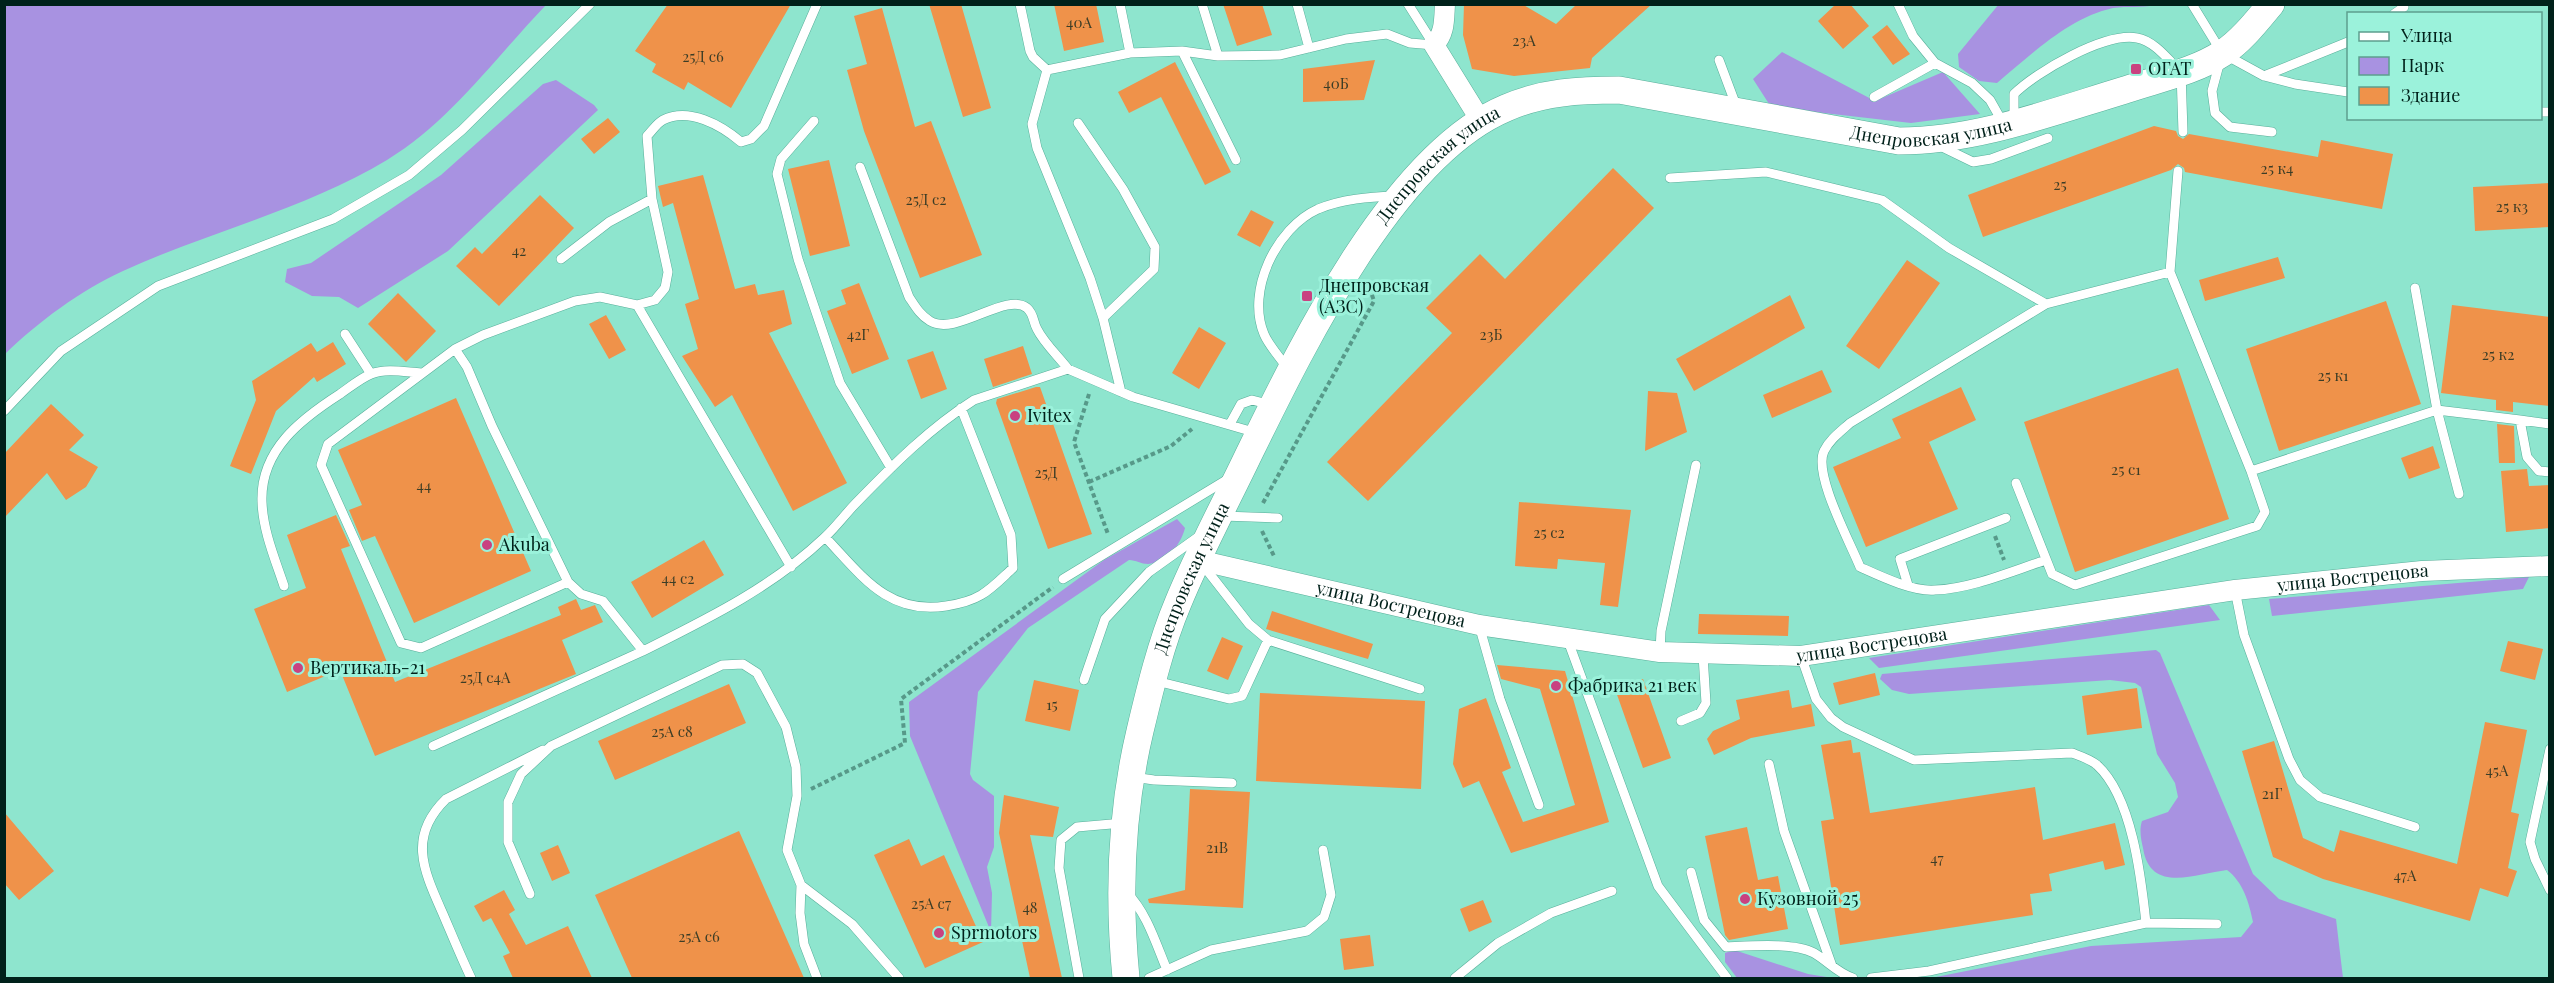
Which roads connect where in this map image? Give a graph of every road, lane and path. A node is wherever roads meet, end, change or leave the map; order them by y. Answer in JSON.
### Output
{"nodes":[{"id":1,"x":590,"y":4,"type":"edge"},
{"id":2,"x":817,"y":4,"type":"edge"},
{"id":3,"x":1020,"y":4,"type":"edge"},
{"id":4,"x":1120,"y":4,"type":"edge"},
{"id":5,"x":1202,"y":4,"type":"edge"},
{"id":6,"x":1297,"y":4,"type":"edge"},
{"id":7,"x":1408,"y":4,"type":"edge"},
{"id":8,"x":1445,"y":4,"type":"edge"},
{"id":9,"x":1899,"y":4,"type":"edge"},
{"id":10,"x":2192,"y":4,"type":"edge"},
{"id":11,"x":2271,"y":4,"type":"edge"},
{"id":12,"x":2404,"y":7,"type":"dead end"},
{"id":13,"x":2397,"y":12,"type":"edge"},
{"id":14,"x":2347,"y":43,"type":"edge"},
{"id":15,"x":1434,"y":45,"type":"junction"},
{"id":16,"x":1309,"y":48,"type":"junction"},
{"id":17,"x":1182,"y":51,"type":"junction"},
{"id":18,"x":1130,"y":53,"type":"junction"},
{"id":19,"x":2222,"y":53,"type":"junction"},
{"id":20,"x":1218,"y":56,"type":"junction"},
{"id":21,"x":1719,"y":60,"type":"dead end"},
{"id":22,"x":1935,"y":63,"type":"junction"},
{"id":23,"x":1047,"y":70,"type":"junction"},
{"id":24,"x":2181,"y":72,"type":"junction"},
{"id":25,"x":2264,"y":76,"type":"junction"},
{"id":26,"x":2347,"y":92,"type":"edge"},
{"id":27,"x":1874,"y":97,"type":"dead end"},
{"id":28,"x":1737,"y":110,"type":"junction"},
{"id":29,"x":814,"y":121,"type":"dead end"},
{"id":30,"x":1481,"y":122,"type":"junction"},
{"id":31,"x":1078,"y":123,"type":"dead end"},
{"id":32,"x":2009,"y":124,"type":"junction"},
{"id":33,"x":2183,"y":132,"type":"dead end"},
{"id":34,"x":2272,"y":132,"type":"dead end"},
{"id":35,"x":2048,"y":138,"type":"dead end"},
{"id":36,"x":1930,"y":141,"type":"junction"},
{"id":37,"x":1236,"y":160,"type":"dead end"},
{"id":38,"x":860,"y":166,"type":"dead end"},
{"id":39,"x":2178,"y":171,"type":"dead end"},
{"id":40,"x":1670,"y":177,"type":"dead end"},
{"id":41,"x":1400,"y":196,"type":"junction"},
{"id":42,"x":652,"y":199,"type":"junction"},
{"id":43,"x":561,"y":259,"type":"dead end"},
{"id":44,"x":2170,"y":272,"type":"junction"},
{"id":45,"x":2415,"y":288,"type":"dead end"},
{"id":46,"x":1370,"y":289,"type":"dead end"},
{"id":47,"x":2046,"y":304,"type":"junction"},
{"id":48,"x":637,"y":305,"type":"junction"},
{"id":49,"x":1103,"y":318,"type":"junction"},
{"id":50,"x":345,"y":334,"type":"dead end"},
{"id":51,"x":455,"y":349,"type":"junction"},
{"id":52,"x":1068,"y":369,"type":"junction"},
{"id":53,"x":421,"y":373,"type":"junction"},
{"id":54,"x":1291,"y":373,"type":"junction"},
{"id":55,"x":371,"y":374,"type":"junction"},
{"id":56,"x":1121,"y":392,"type":"junction"},
{"id":57,"x":1089,"y":398,"type":"dead end"},
{"id":58,"x":1274,"y":406,"type":"junction"},
{"id":59,"x":961,"y":408,"type":"junction"},
{"id":60,"x":2438,"y":410,"type":"junction"},
{"id":61,"x":4,"y":411,"type":"edge"},
{"id":62,"x":1207,"y":417,"type":"junction"},
{"id":63,"x":2520,"y":420,"type":"junction"},
{"id":64,"x":1230,"y":424,"type":"junction"},
{"id":65,"x":2550,"y":424,"type":"edge"},
{"id":66,"x":1259,"y":434,"type":"junction"},
{"id":67,"x":1696,"y":465,"type":"dead end"},
{"id":68,"x":891,"y":468,"type":"junction"},
{"id":69,"x":1241,"y":471,"type":"junction"},
{"id":70,"x":2251,"y":471,"type":"junction"},
{"id":71,"x":2550,"y":472,"type":"edge"},
{"id":72,"x":1089,"y":482,"type":"junction"},
{"id":73,"x":2016,"y":483,"type":"dead end"},
{"id":74,"x":2460,"y":494,"type":"dead end"},
{"id":75,"x":1261,"y":518,"type":"junction"},
{"id":76,"x":1278,"y":518,"type":"dead end"},
{"id":77,"x":2006,"y":518,"type":"dead end"},
{"id":78,"x":1217,"y":521,"type":"junction"},
{"id":79,"x":1991,"y":523,"type":"junction"},
{"id":80,"x":825,"y":537,"type":"junction"},
{"id":81,"x":1114,"y":548,"type":"junction"},
{"id":82,"x":1275,"y":558,"type":"dead end"},
{"id":83,"x":1198,"y":560,"type":"junction"},
{"id":84,"x":2046,"y":560,"type":"junction"},
{"id":85,"x":2550,"y":566,"type":"edge"},
{"id":86,"x":791,"y":567,"type":"junction"},
{"id":87,"x":2008,"y":572,"type":"junction"},
{"id":88,"x":1063,"y":579,"type":"joint"},
{"id":89,"x":568,"y":582,"type":"junction"},
{"id":90,"x":1908,"y":585,"type":"junction"},
{"id":91,"x":284,"y":586,"type":"dead end"},
{"id":92,"x":2235,"y":590,"type":"junction"},
{"id":93,"x":1479,"y":625,"type":"junction"},
{"id":94,"x":1566,"y":636,"type":"junction"},
{"id":95,"x":1268,"y":640,"type":"junction"},
{"id":96,"x":643,"y":651,"type":"junction"},
{"id":97,"x":1660,"y":652,"type":"junction"},
{"id":98,"x":1703,"y":655,"type":"junction"},
{"id":99,"x":1801,"y":656,"type":"junction"},
{"id":100,"x":1084,"y":680,"type":"dead end"},
{"id":101,"x":1154,"y":681,"type":"junction"},
{"id":102,"x":1420,"y":689,"type":"dead end"},
{"id":103,"x":1681,"y":721,"type":"dead end"},
{"id":104,"x":433,"y":746,"type":"dead end"},
{"id":105,"x":551,"y":746,"type":"junction"},
{"id":106,"x":2550,"y":749,"type":"edge"},
{"id":107,"x":1769,"y":764,"type":"dead end"},
{"id":108,"x":1131,"y":776,"type":"junction"},
{"id":109,"x":1232,"y":783,"type":"dead end"},
{"id":110,"x":797,"y":796,"type":"junction"},
{"id":111,"x":1539,"y":806,"type":"dead end"},
{"id":112,"x":1125,"y":823,"type":"junction"},
{"id":113,"x":2415,"y":827,"type":"dead end"},
{"id":114,"x":1323,"y":850,"type":"dead end"},
{"id":115,"x":1690,"y":872,"type":"dead end"},
{"id":116,"x":801,"y":885,"type":"junction"},
{"id":117,"x":1122,"y":889,"type":"junction"},
{"id":118,"x":2550,"y":890,"type":"edge"},
{"id":119,"x":1612,"y":891,"type":"dead end"},
{"id":120,"x":530,"y":894,"type":"dead end"},
{"id":121,"x":2146,"y":922,"type":"junction"},
{"id":122,"x":2217,"y":924,"type":"dead end"},
{"id":123,"x":1832,"y":966,"type":"junction"},
{"id":124,"x":1167,"y":970,"type":"junction"},
{"id":125,"x":468,"y":976,"type":"edge"},
{"id":126,"x":818,"y":978,"type":"edge"},
{"id":127,"x":899,"y":978,"type":"edge"},
{"id":128,"x":1079,"y":978,"type":"edge"},
{"id":129,"x":1126,"y":978,"type":"edge"},
{"id":130,"x":1149,"y":978,"type":"edge"},
{"id":131,"x":1455,"y":978,"type":"edge"},
{"id":132,"x":1727,"y":978,"type":"edge"},
{"id":133,"x":1853,"y":978,"type":"edge"},
{"id":134,"x":1871,"y":978,"type":"edge"}],
"edges":[{"from":1,"to":61,"type":"lane"},
{"from":2,"to":42,"type":"lane"},
{"from":3,"to":23,"type":"lane"},
{"from":4,"to":18,"type":"lane"},
{"from":5,"to":20,"type":"lane"},
{"from":6,"to":16,"type":"lane"},
{"from":7,"to":15,"type":"lane"},
{"from":8,"to":15,"type":"street"},
{"from":9,"to":22,"type":"lane"},
{"from":10,"to":19,"type":"lane"},
{"from":11,"to":19,"type":"main road","name":"Днепровская улица"},
{"from":12,"to":13,"type":"lane"},
{"from":14,"to":25,"type":"lane"},
{"from":15,"to":16,"type":"lane"},
{"from":15,"to":30,"type":"street"},
{"from":16,"to":20,"type":"lane"},
{"from":17,"to":18,"type":"lane"},
{"from":17,"to":20,"type":"lane"},
{"from":17,"to":37,"type":"lane"},
{"from":18,"to":23,"type":"lane"},
{"from":19,"to":24,"type":"main road","name":"Днепровская улица"},
{"from":19,"to":25,"type":"lane"},
{"from":19,"to":34,"type":"lane"},
{"from":21,"to":28,"type":"lane"},
{"from":22,"to":27,"type":"lane"},
{"from":22,"to":32,"type":"lane"},
{"from":23,"to":49,"type":"lane"},
{"from":24,"to":32,"type":"main road","name":"Днепровская улица"},
{"from":24,"to":32,"type":"lane"},
{"from":24,"to":33,"type":"lane"},
{"from":25,"to":26,"type":"lane"},
{"from":28,"to":30,"type":"main road","name":"Днепровская улица"},
{"from":28,"to":36,"type":"main road","name":"Днепровская улица"},
{"from":29,"to":68,"type":"lane"},
{"from":30,"to":41,"type":"main road","name":"Днепровская улица"},
{"from":31,"to":49,"type":"lane"},
{"from":32,"to":36,"type":"main road","name":"Днепровская улица"},
{"from":35,"to":36,"type":"lane"},
{"from":38,"to":52,"type":"lane"},
{"from":39,"to":44,"type":"lane"},
{"from":40,"to":47,"type":"lane"},
{"from":41,"to":54,"type":"main road","name":"Днепровская улица"},
{"from":41,"to":54,"type":"lane"},
{"from":42,"to":43,"type":"lane"},
{"from":42,"to":48,"type":"lane"},
{"from":44,"to":47,"type":"lane"},
{"from":44,"to":70,"type":"lane"},
{"from":45,"to":60,"type":"lane"},
{"from":46,"to":75,"type":"path"},
{"from":47,"to":90,"type":"lane"},
{"from":48,"to":51,"type":"lane"},
{"from":48,"to":86,"type":"lane"},
{"from":49,"to":56,"type":"lane"},
{"from":50,"to":55,"type":"lane"},
{"from":51,"to":53,"type":"lane"},
{"from":51,"to":89,"type":"lane"},
{"from":52,"to":56,"type":"lane"},
{"from":52,"to":59,"type":"lane"},
{"from":53,"to":55,"type":"lane"},
{"from":53,"to":89,"type":"lane"},
{"from":54,"to":58,"type":"main road","name":"Днепровская улица"},
{"from":55,"to":91,"type":"lane"},
{"from":56,"to":62,"type":"lane"},
{"from":57,"to":72,"type":"path"},
{"from":58,"to":64,"type":"lane"},
{"from":58,"to":66,"type":"main road","name":"Днепровская улица"},
{"from":59,"to":68,"type":"lane"},
{"from":59,"to":80,"type":"lane"},
{"from":60,"to":63,"type":"lane"},
{"from":60,"to":70,"type":"lane"},
{"from":60,"to":74,"type":"lane"},
{"from":62,"to":64,"type":"lane"},
{"from":62,"to":72,"type":"path"},
{"from":63,"to":65,"type":"lane"},
{"from":63,"to":71,"type":"lane"},
{"from":64,"to":66,"type":"lane"},
{"from":66,"to":69,"type":"main road","name":"Днепровская улица"},
{"from":67,"to":97,"type":"lane"},
{"from":68,"to":80,"type":"lane"},
{"from":69,"to":78,"type":"main road","name":"Днепровская улица"},
{"from":69,"to":81,"type":"lane"},
{"from":70,"to":84,"type":"lane"},
{"from":72,"to":81,"type":"path"},
{"from":73,"to":84,"type":"lane"},
{"from":75,"to":76,"type":"lane"},
{"from":75,"to":78,"type":"lane"},
{"from":75,"to":82,"type":"path"},
{"from":77,"to":79,"type":"lane"},
{"from":78,"to":83,"type":"main road","name":"Днепровская улица"},
{"from":78,"to":100,"type":"lane"},
{"from":79,"to":87,"type":"path"},
{"from":79,"to":90,"type":"lane"},
{"from":80,"to":86,"type":"lane"},
{"from":81,"to":88,"type":"lane"},
{"from":83,"to":93,"type":"street","name":"улица Вострецова"},
{"from":83,"to":95,"type":"lane"},
{"from":83,"to":101,"type":"main road","name":"Днепровская улица"},
{"from":84,"to":87,"type":"lane"},
{"from":85,"to":92,"type":"street","name":"улица Вострецова"},
{"from":86,"to":96,"type":"lane"},
{"from":87,"to":90,"type":"lane"},
{"from":88,"to":110,"type":"path"},
{"from":89,"to":96,"type":"lane"},
{"from":92,"to":99,"type":"street","name":"улица Вострецова"},
{"from":92,"to":113,"type":"lane"},
{"from":93,"to":94,"type":"street","name":"улица Вострецова"},
{"from":93,"to":111,"type":"lane"},
{"from":94,"to":97,"type":"street","name":"улица Вострецова"},
{"from":94,"to":132,"type":"lane"},
{"from":95,"to":101,"type":"lane"},
{"from":95,"to":102,"type":"lane"},
{"from":96,"to":104,"type":"lane"},
{"from":97,"to":98,"type":"street","name":"улица Вострецова"},
{"from":98,"to":99,"type":"street","name":"улица Вострецова"},
{"from":98,"to":103,"type":"lane"},
{"from":99,"to":121,"type":"lane"},
{"from":101,"to":108,"type":"main road","name":"Днепровская улица"},
{"from":105,"to":110,"type":"lane"},
{"from":105,"to":120,"type":"lane"},
{"from":105,"to":125,"type":"lane"},
{"from":106,"to":118,"type":"lane"},
{"from":107,"to":123,"type":"lane"},
{"from":108,"to":109,"type":"lane"},
{"from":108,"to":112,"type":"main road","name":"Днепровская улица"},
{"from":110,"to":116,"type":"lane"},
{"from":112,"to":117,"type":"main road","name":"Днепровская улица"},
{"from":112,"to":128,"type":"lane"},
{"from":114,"to":124,"type":"lane"},
{"from":115,"to":123,"type":"lane"},
{"from":116,"to":126,"type":"lane"},
{"from":116,"to":127,"type":"lane"},
{"from":117,"to":124,"type":"lane"},
{"from":117,"to":129,"type":"main road","name":"Днепровская улица"},
{"from":119,"to":131,"type":"lane"},
{"from":121,"to":122,"type":"lane"},
{"from":121,"to":134,"type":"lane"},
{"from":123,"to":133,"type":"lane"},
{"from":124,"to":130,"type":"lane"}]}
